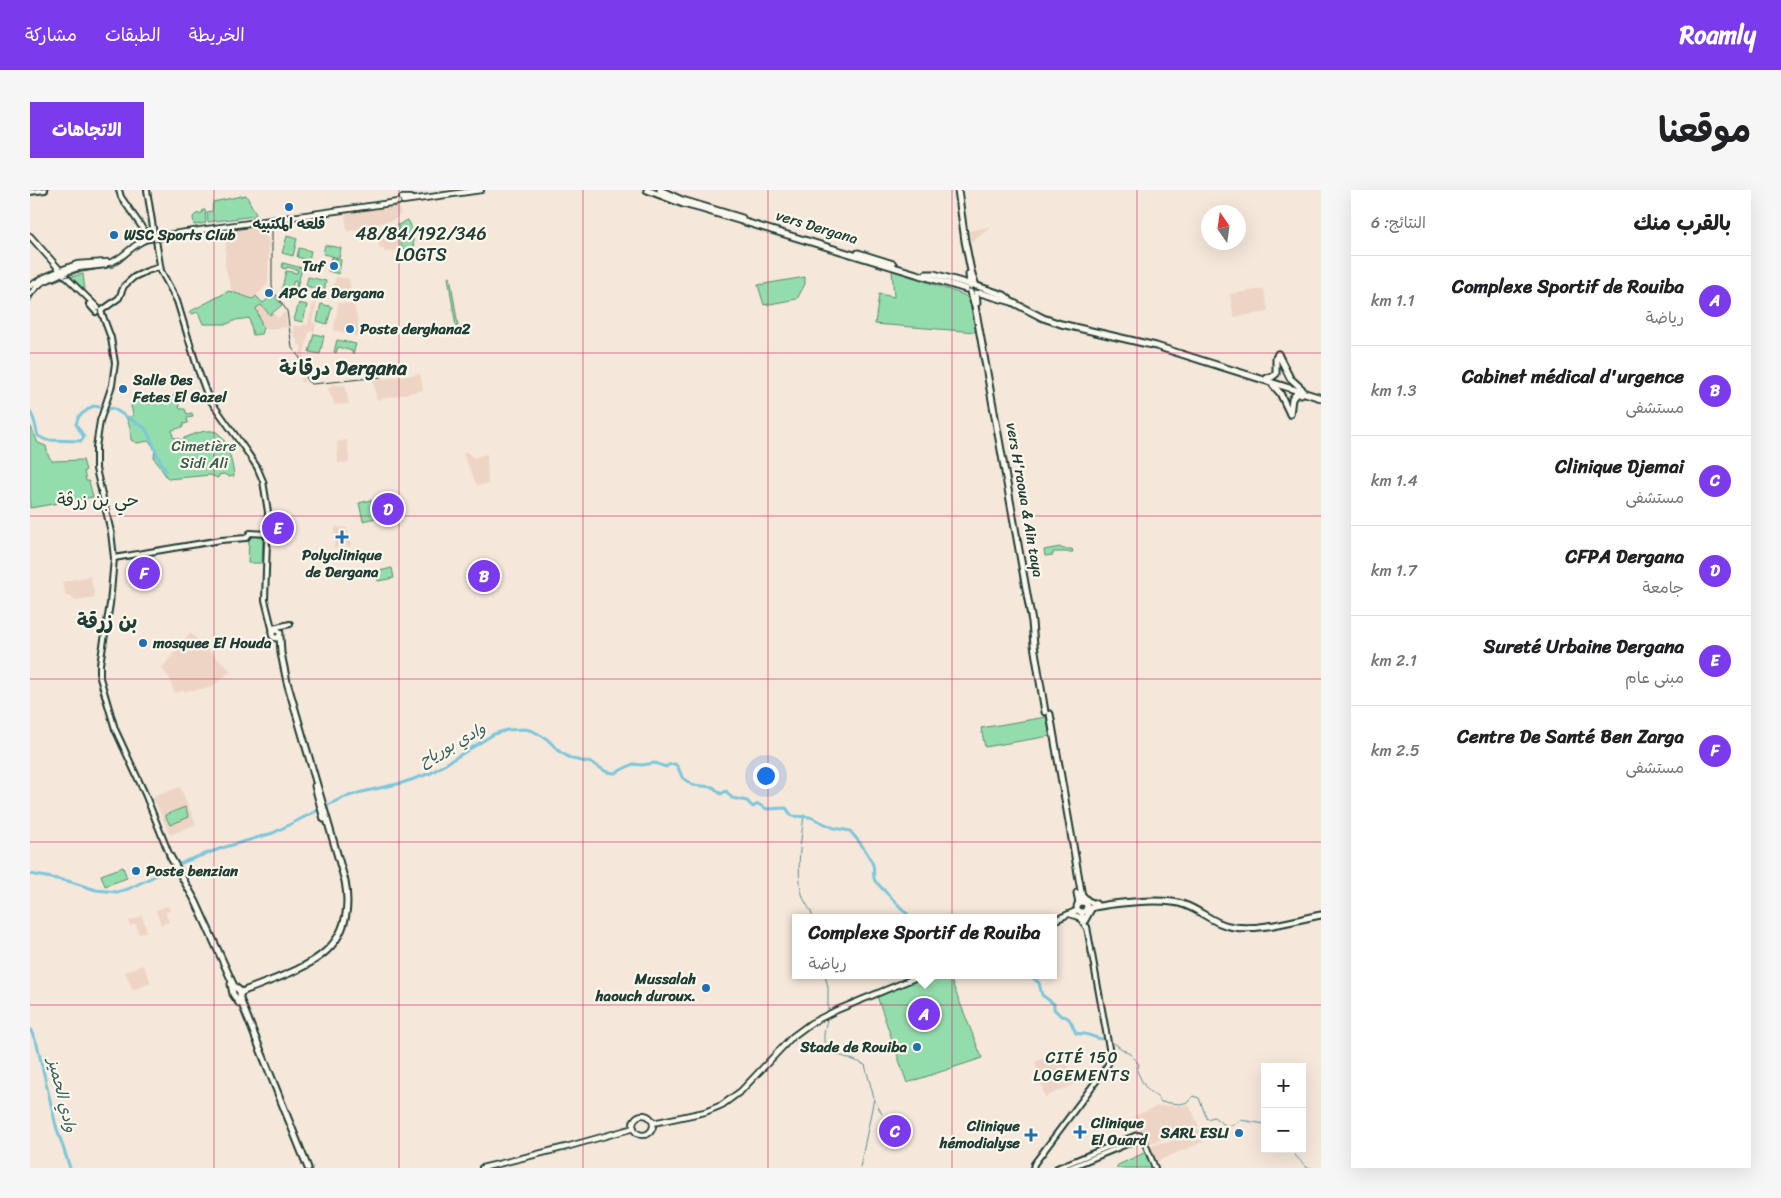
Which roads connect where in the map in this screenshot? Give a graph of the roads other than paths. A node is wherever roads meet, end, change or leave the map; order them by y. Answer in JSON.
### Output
{"nodes":[{"id":1,"x":45,"y":190,"type":"edge"},
{"id":2,"x":119,"y":190,"type":"edge"},
{"id":3,"x":147,"y":190,"type":"edge"},
{"id":4,"x":466,"y":190,"type":"edge"},
{"id":5,"x":481,"y":190,"type":"edge"},
{"id":6,"x":646,"y":190,"type":"edge"},
{"id":7,"x":660,"y":190,"type":"edge"},
{"id":8,"x":956,"y":190,"type":"edge"},
{"id":9,"x":30,"y":192,"type":"edge"},
{"id":10,"x":400,"y":200,"type":"junction"},
{"id":11,"x":196,"y":229,"type":"junction"},
{"id":12,"x":30,"y":236,"type":"edge"},
{"id":13,"x":152,"y":237,"type":"junction"},
{"id":14,"x":160,"y":267,"type":"junction"},
{"id":15,"x":968,"y":270,"type":"junction"},
{"id":16,"x":60,"y":271,"type":"junction"},
{"id":17,"x":926,"y":274,"type":"junction"},
{"id":18,"x":973,"y":276,"type":"junction"},
{"id":19,"x":932,"y":279,"type":"junction"},
{"id":20,"x":960,"y":282,"type":"junction"},
{"id":21,"x":954,"y":287,"type":"junction"},
{"id":22,"x":31,"y":288,"type":"edge"},
{"id":23,"x":973,"y":289,"type":"junction"},
{"id":24,"x":988,"y":290,"type":"junction"},
{"id":25,"x":989,"y":297,"type":"junction"},
{"id":26,"x":1010,"y":300,"type":"junction"},
{"id":27,"x":977,"y":308,"type":"junction"},
{"id":28,"x":98,"y":310,"type":"junction"},
{"id":29,"x":1267,"y":380,"type":"junction"},
{"id":30,"x":1302,"y":389,"type":"junction"},
{"id":31,"x":1314,"y":396,"type":"junction"},
{"id":32,"x":1321,"y":397,"type":"edge"},
{"id":33,"x":268,"y":534,"type":"junction"},
{"id":34,"x":114,"y":558,"type":"junction"},
{"id":35,"x":290,"y":624,"type":"dead end"},
{"id":36,"x":275,"y":632,"type":"junction"},
{"id":37,"x":323,"y":810,"type":"junction"},
{"id":38,"x":171,"y":859,"type":"joint"},
{"id":39,"x":186,"y":890,"type":"junction"},
{"id":40,"x":1081,"y":905,"type":"junction"},
{"id":41,"x":1095,"y":906,"type":"junction"},
{"id":42,"x":1066,"y":914,"type":"junction"},
{"id":43,"x":1321,"y":914,"type":"edge"},
{"id":44,"x":1057,"y":917,"type":"edge"},
{"id":45,"x":1057,"y":917,"type":"edge"},
{"id":46,"x":1085,"y":920,"type":"junction"},
{"id":47,"x":1087,"y":928,"type":"junction"},
{"id":48,"x":228,"y":977,"type":"junction"},
{"id":49,"x":912,"y":979,"type":"edge"},
{"id":50,"x":247,"y":989,"type":"junction"},
{"id":51,"x":237,"y":992,"type":"junction"},
{"id":52,"x":241,"y":1002,"type":"junction"},
{"id":53,"x":241,"y":1009,"type":"junction"},
{"id":54,"x":653,"y":1123,"type":"junction"},
{"id":55,"x":634,"y":1128,"type":"junction"},
{"id":56,"x":1142,"y":1136,"type":"junction"},
{"id":57,"x":307,"y":1168,"type":"edge"},
{"id":58,"x":482,"y":1168,"type":"edge"},
{"id":59,"x":1032,"y":1168,"type":"edge"},
{"id":60,"x":1057,"y":1168,"type":"edge"},
{"id":61,"x":1069,"y":1168,"type":"edge"},
{"id":62,"x":1155,"y":1168,"type":"edge"}],
"edges":[{"from":1,"to":9,"type":"main road"},
{"from":2,"to":13,"type":"main road"},
{"from":3,"to":13,"type":"main road"},
{"from":4,"to":10,"type":"main road"},
{"from":5,"to":10,"type":"main road"},
{"from":6,"to":19,"type":"highway"},
{"from":7,"to":17,"type":"highway","name":"vers Dergana"},
{"from":8,"to":15,"type":"highway"},
{"from":8,"to":18,"type":"highway"},
{"from":10,"to":11,"type":"main road"},
{"from":11,"to":13,"type":"main road"},
{"from":11,"to":13,"type":"main road"},
{"from":12,"to":16,"type":"main road"},
{"from":13,"to":14,"type":"main road"},
{"from":13,"to":16,"type":"main road"},
{"from":14,"to":28,"type":"main road"},
{"from":14,"to":33,"type":"main road"},
{"from":15,"to":20,"type":"highway"},
{"from":15,"to":23,"type":"highway"},
{"from":16,"to":22,"type":"main road"},
{"from":16,"to":22,"type":"main road"},
{"from":16,"to":28,"type":"main road"},
{"from":17,"to":20,"type":"highway"},
{"from":17,"to":23,"type":"highway","name":"vers Dergana"},
{"from":18,"to":23,"type":"highway"},
{"from":18,"to":24,"type":"highway"},
{"from":19,"to":21,"type":"highway"},
{"from":19,"to":23,"type":"highway"},
{"from":20,"to":23,"type":"highway"},
{"from":21,"to":23,"type":"highway"},
{"from":21,"to":27,"type":"highway"},
{"from":23,"to":24,"type":"highway"},
{"from":23,"to":25,"type":"highway"},
{"from":23,"to":26,"type":"highway"},
{"from":23,"to":27,"type":"highway"},
{"from":24,"to":26,"type":"highway"},
{"from":25,"to":26,"type":"highway"},
{"from":25,"to":27,"type":"highway"},
{"from":26,"to":29,"type":"highway"},
{"from":27,"to":40,"type":"highway"},
{"from":28,"to":34,"type":"main road"},
{"from":29,"to":30,"type":"highway"},
{"from":29,"to":30,"type":"highway"},
{"from":29,"to":31,"type":"highway"},
{"from":29,"to":31,"type":"highway"},
{"from":30,"to":32,"type":"highway"},
{"from":31,"to":32,"type":"highway"},
{"from":33,"to":34,"type":"main road"},
{"from":33,"to":36,"type":"main road"},
{"from":34,"to":38,"type":"main road"},
{"from":35,"to":36,"type":"main road"},
{"from":36,"to":37,"type":"highway"},
{"from":37,"to":50,"type":"highway"},
{"from":37,"to":51,"type":"highway"},
{"from":38,"to":39,"type":"highway"},
{"from":39,"to":48,"type":"highway"},
{"from":39,"to":51,"type":"highway"},
{"from":40,"to":41,"type":"highway"},
{"from":40,"to":41,"type":"highway"},
{"from":40,"to":42,"type":"main road"},
{"from":40,"to":44,"type":"main road"},
{"from":40,"to":46,"type":"main road"},
{"from":41,"to":43,"type":"highway"},
{"from":41,"to":46,"type":"highway"},
{"from":42,"to":45,"type":"main road"},
{"from":42,"to":47,"type":"main road"},
{"from":46,"to":47,"type":"main road"},
{"from":47,"to":59,"type":"main road"},
{"from":48,"to":51,"type":"highway"},
{"from":48,"to":53,"type":"highway"},
{"from":49,"to":54,"type":"main road"},
{"from":50,"to":51,"type":"highway"},
{"from":50,"to":52,"type":"highway"},
{"from":51,"to":52,"type":"highway"},
{"from":51,"to":53,"type":"highway"},
{"from":52,"to":57,"type":"highway"},
{"from":53,"to":57,"type":"highway"},
{"from":54,"to":55,"type":"main road"},
{"from":54,"to":55,"type":"main road"},
{"from":55,"to":58,"type":"main road"},
{"from":56,"to":60,"type":"main road"},
{"from":56,"to":61,"type":"main road"},
{"from":56,"to":62,"type":"main road"}]}
